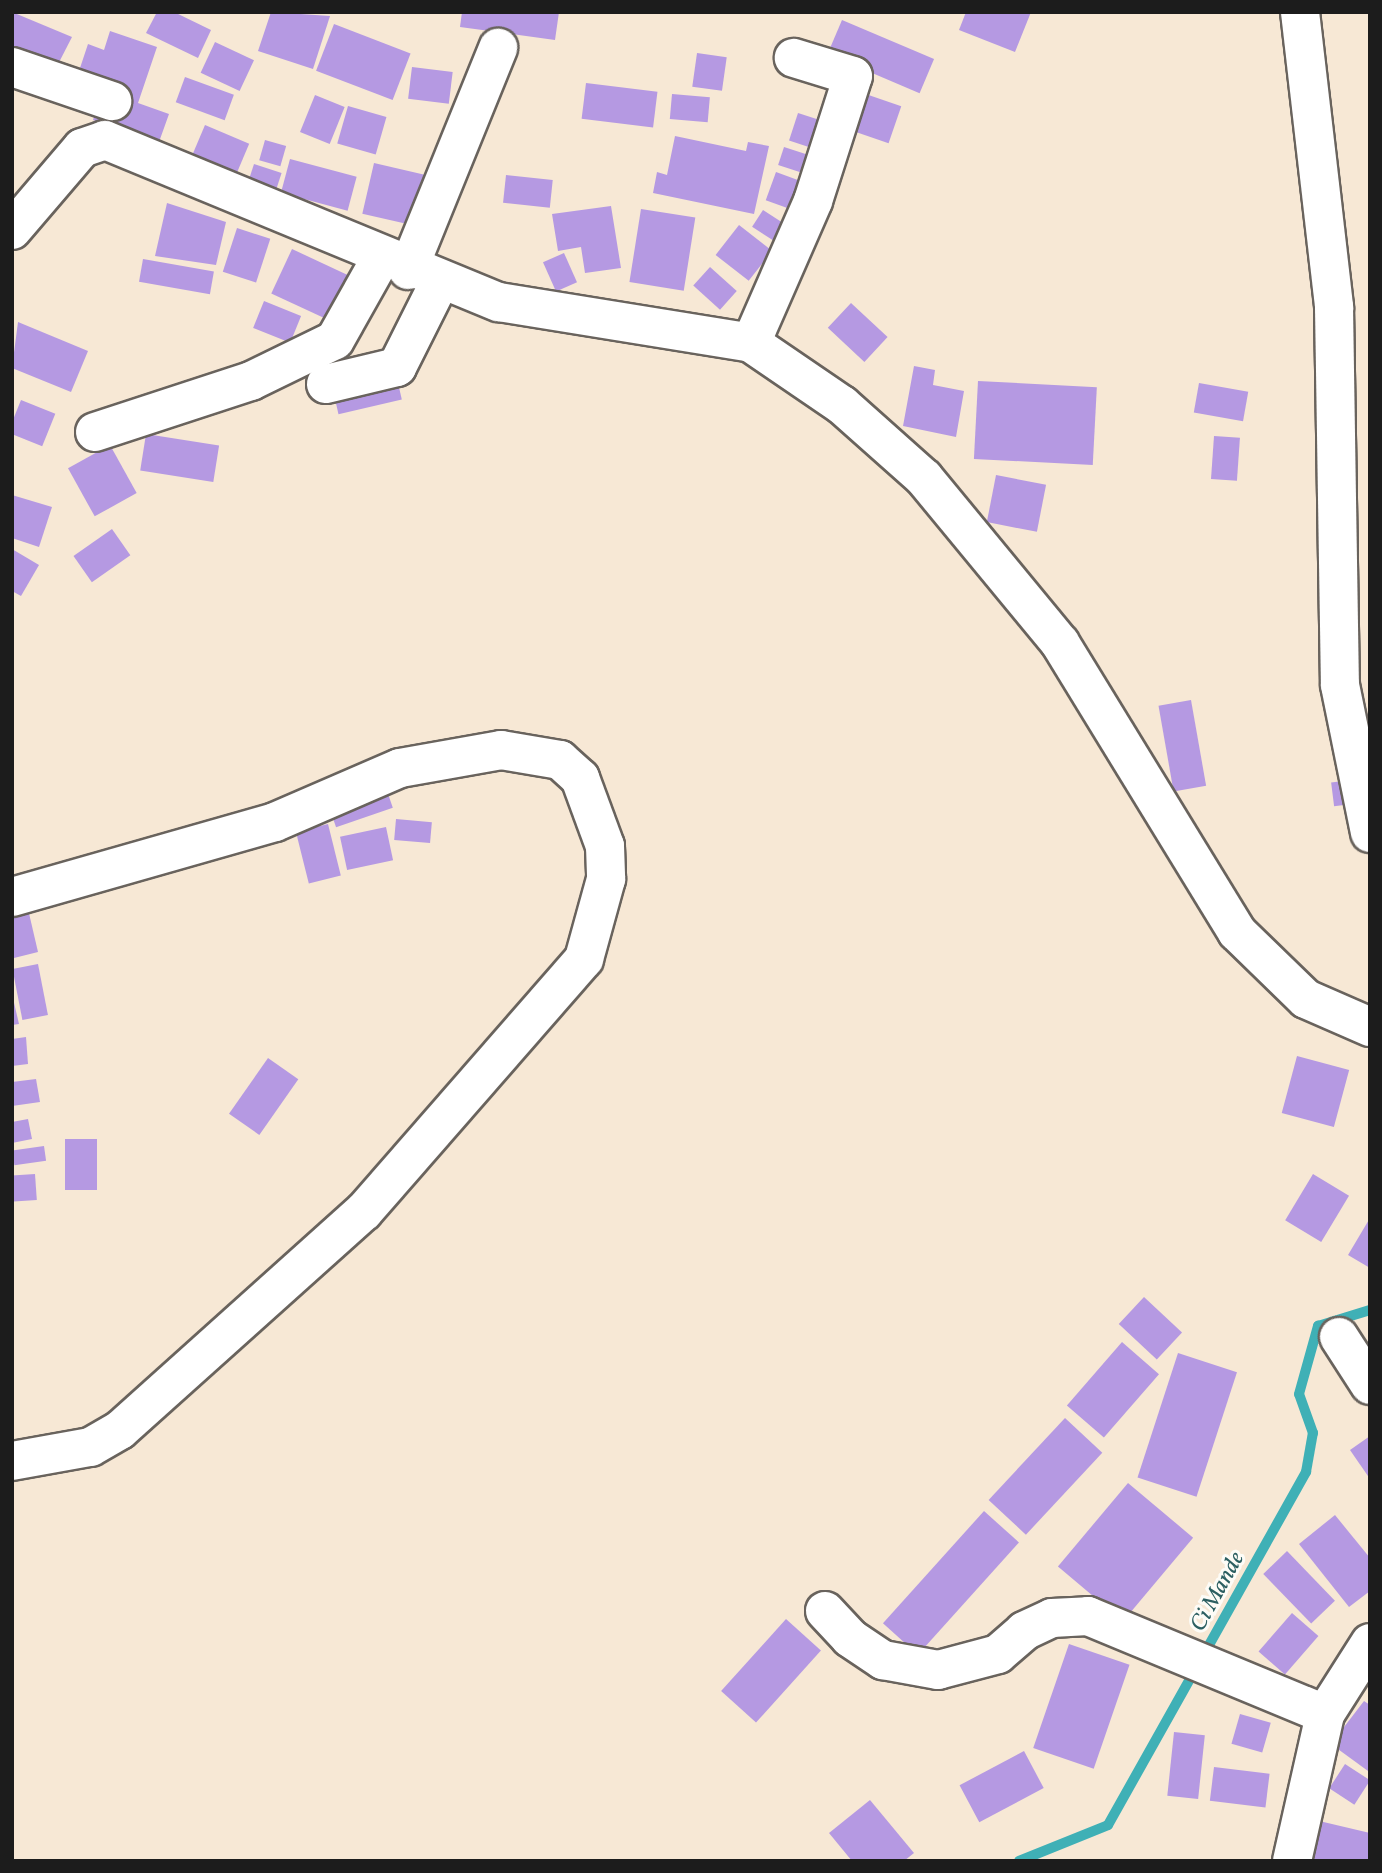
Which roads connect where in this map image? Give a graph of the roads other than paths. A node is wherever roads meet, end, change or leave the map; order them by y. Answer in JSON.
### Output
{"nodes":[{"id":1,"x":1300,"y":12,"type":"edge"},
{"id":2,"x":498,"y":48,"type":"dead end"},
{"id":3,"x":794,"y":58,"type":"dead end"},
{"id":4,"x":12,"y":67,"type":"edge"},
{"id":5,"x":112,"y":100,"type":"dead end"},
{"id":6,"x":12,"y":230,"type":"edge"},
{"id":7,"x":410,"y":270,"type":"junction"},
{"id":8,"x":751,"y":343,"type":"junction"},
{"id":9,"x":326,"y":384,"type":"dead end"},
{"id":10,"x":95,"y":432,"type":"dead end"},
{"id":11,"x":1370,"y":833,"type":"edge"},
{"id":12,"x":12,"y":897,"type":"edge"},
{"id":13,"x":1370,"y":1027,"type":"edge"},
{"id":14,"x":1339,"y":1337,"type":"dead end"},
{"id":15,"x":1370,"y":1385,"type":"edge"},
{"id":16,"x":12,"y":1461,"type":"edge"},
{"id":17,"x":825,"y":1611,"type":"dead end"},
{"id":18,"x":1370,"y":1643,"type":"edge"},
{"id":19,"x":1325,"y":1714,"type":"junction"},
{"id":20,"x":1292,"y":1861,"type":"edge"}],
"edges":[{"from":1,"to":11,"type":"street"},
{"from":2,"to":7,"type":"street"},
{"from":3,"to":8,"type":"street"},
{"from":4,"to":5,"type":"street"},
{"from":6,"to":7,"type":"street"},
{"from":7,"to":8,"type":"street"},
{"from":7,"to":9,"type":"street"},
{"from":7,"to":10,"type":"street"},
{"from":8,"to":13,"type":"street"},
{"from":12,"to":16,"type":"street"},
{"from":14,"to":15,"type":"street"},
{"from":17,"to":19,"type":"street"},
{"from":18,"to":19,"type":"street"},
{"from":19,"to":20,"type":"street"}]}
